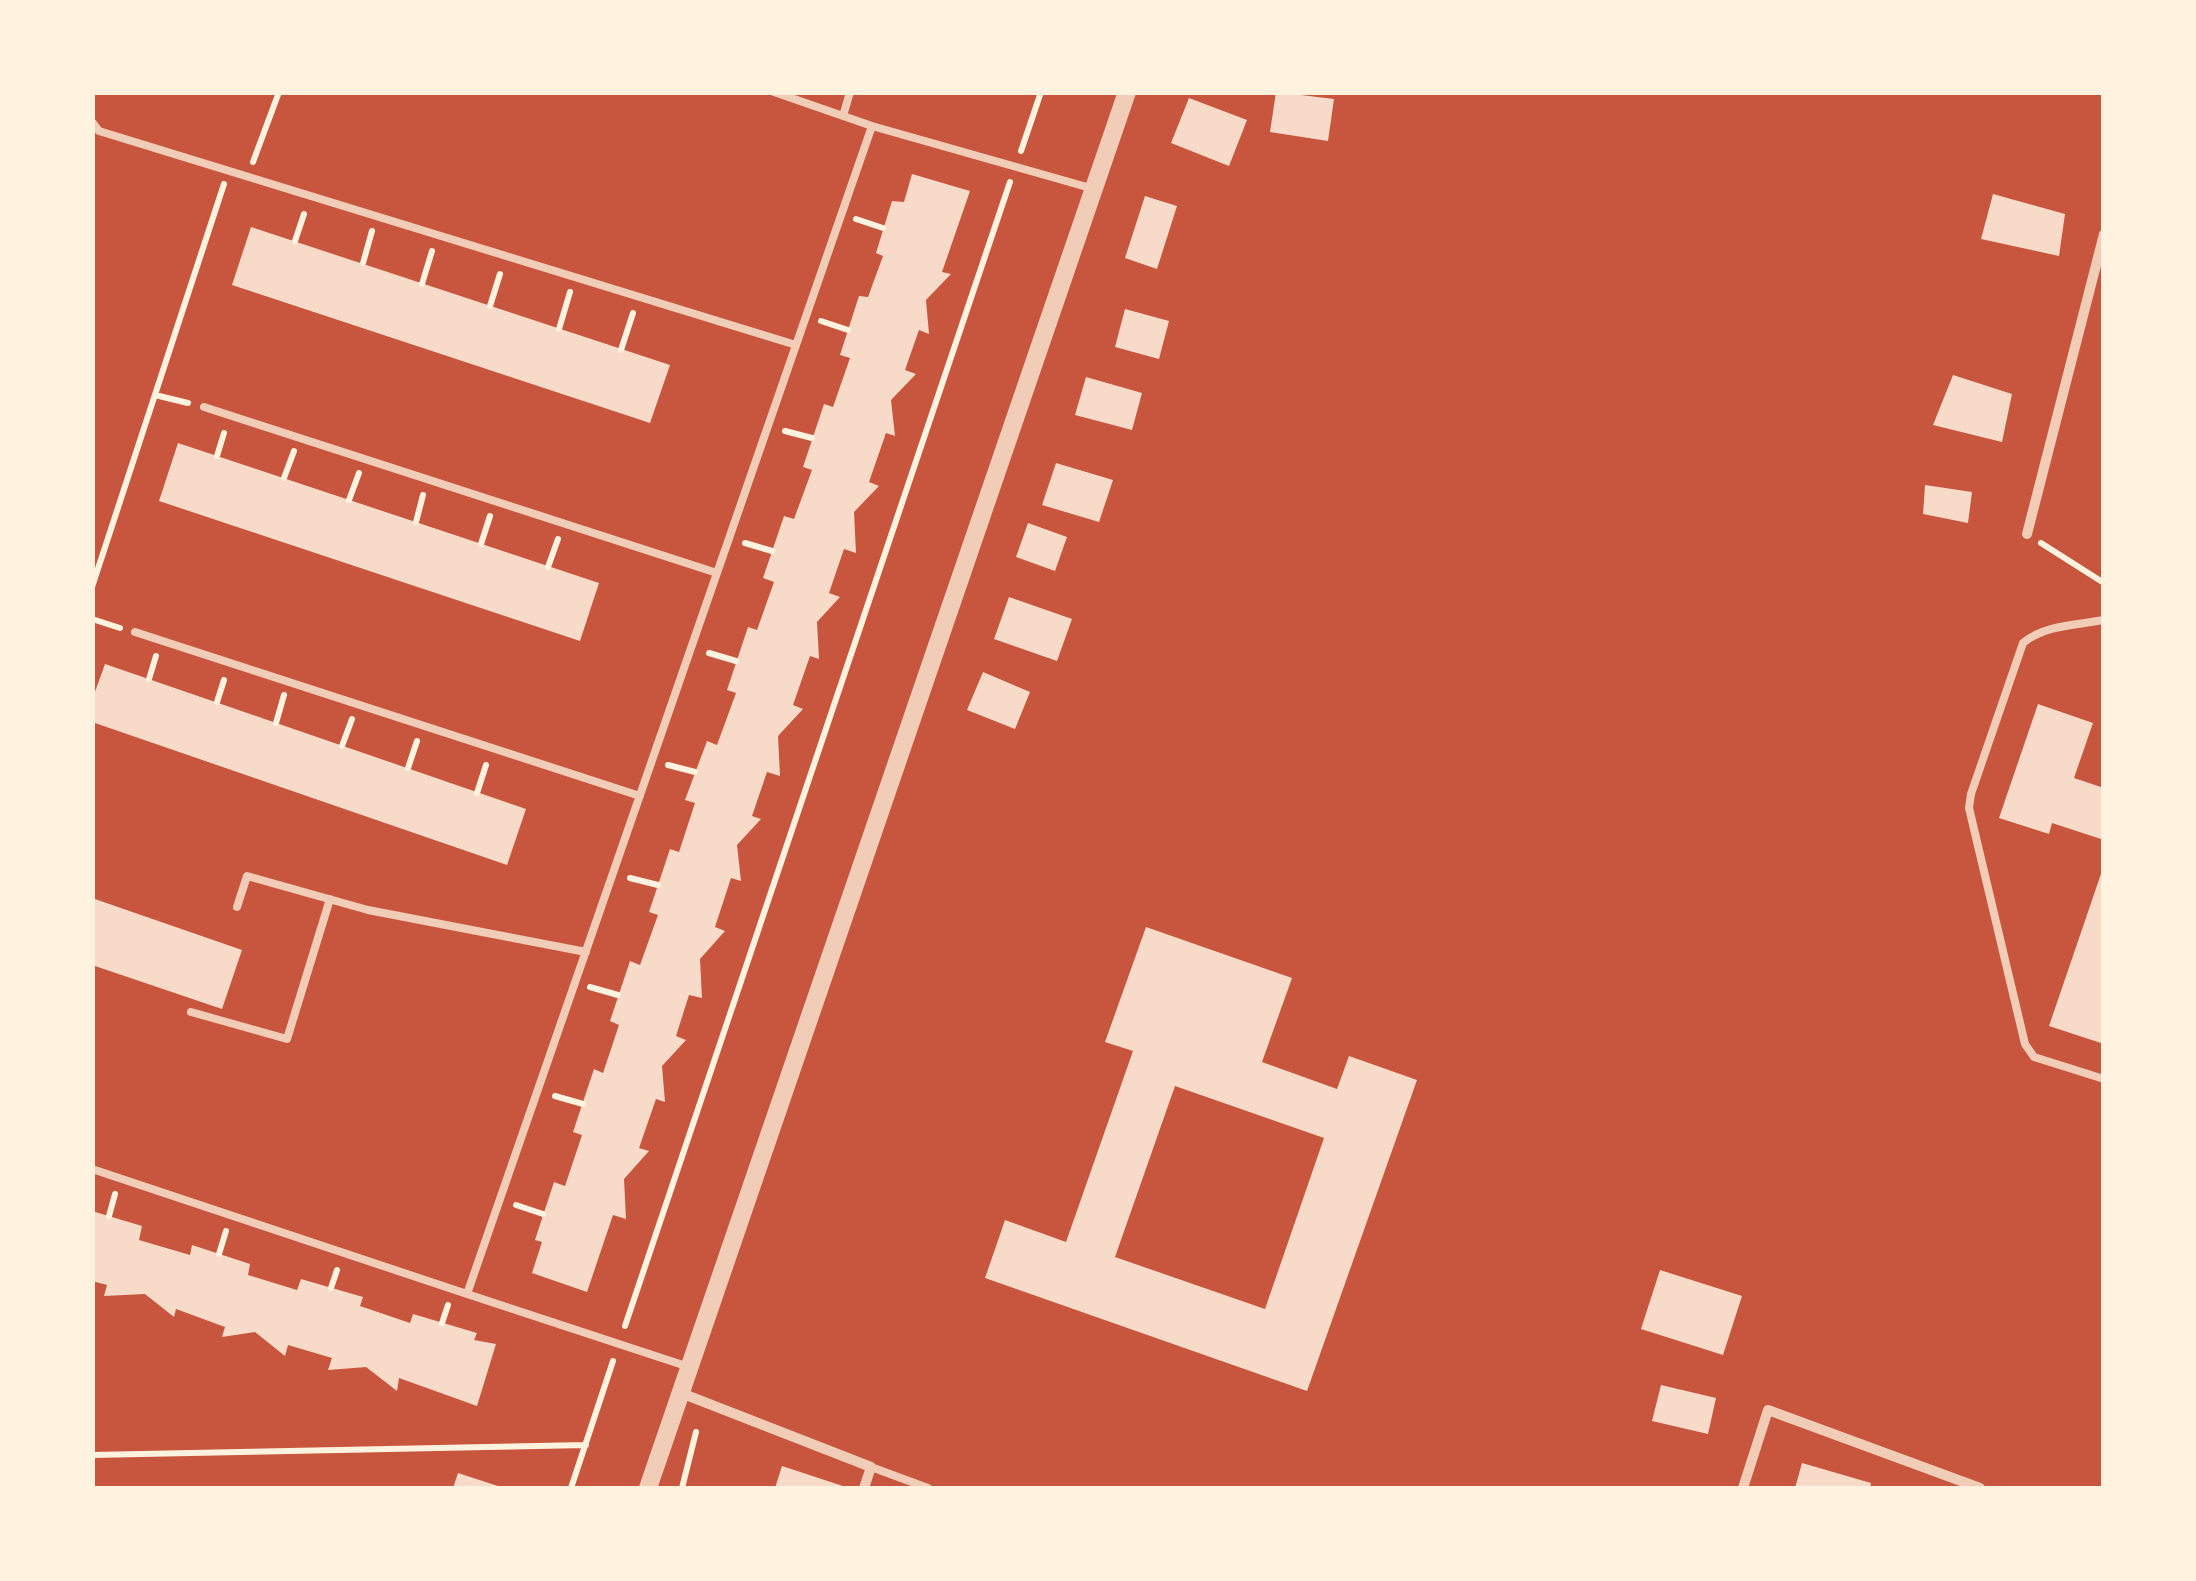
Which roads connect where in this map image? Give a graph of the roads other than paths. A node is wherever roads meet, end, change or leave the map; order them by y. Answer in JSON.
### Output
{"nodes":[{"id":1,"x":774,"y":92,"type":"edge"},
{"id":2,"x":850,"y":92,"type":"edge"},
{"id":3,"x":1127,"y":92,"type":"edge"},
{"id":4,"x":843,"y":116,"type":"junction"},
{"id":5,"x":92,"y":122,"type":"edge"},
{"id":6,"x":872,"y":126,"type":"junction"},
{"id":7,"x":1094,"y":188,"type":"junction"},
{"id":8,"x":2104,"y":234,"type":"edge"},
{"id":9,"x":796,"y":346,"type":"junction"},
{"id":10,"x":204,"y":407,"type":"road end"},
{"id":11,"x":2027,"y":534,"type":"road end"},
{"id":12,"x":717,"y":573,"type":"junction"},
{"id":13,"x":2104,"y":620,"type":"edge"},
{"id":14,"x":134,"y":632,"type":"road end"},
{"id":15,"x":640,"y":796,"type":"junction"},
{"id":16,"x":330,"y":899,"type":"junction"},
{"id":17,"x":237,"y":907,"type":"dead end"},
{"id":18,"x":586,"y":952,"type":"junction"},
{"id":19,"x":191,"y":1012,"type":"dead end"},
{"id":20,"x":2104,"y":1080,"type":"edge"},
{"id":21,"x":92,"y":1170,"type":"edge"},
{"id":22,"x":467,"y":1294,"type":"junction"},
{"id":23,"x":690,"y":1368,"type":"junction"},
{"id":24,"x":681,"y":1393,"type":"junction"},
{"id":25,"x":870,"y":1467,"type":"junction"},
{"id":26,"x":648,"y":1488,"type":"edge"},
{"id":27,"x":864,"y":1488,"type":"edge"},
{"id":28,"x":928,"y":1488,"type":"edge"},
{"id":29,"x":1742,"y":1488,"type":"edge"},
{"id":30,"x":1980,"y":1488,"type":"edge"}],
"edges":[{"from":1,"to":4,"type":"lane"},
{"from":2,"to":4,"type":"lane"},
{"from":3,"to":7,"type":"street"},
{"from":4,"to":6,"type":"lane"},
{"from":5,"to":9,"type":"lane"},
{"from":6,"to":7,"type":"lane"},
{"from":6,"to":9,"type":"lane"},
{"from":7,"to":23,"type":"street"},
{"from":8,"to":11,"type":"street"},
{"from":9,"to":12,"type":"lane"},
{"from":10,"to":12,"type":"lane"},
{"from":12,"to":15,"type":"lane"},
{"from":13,"to":20,"type":"lane"},
{"from":14,"to":15,"type":"lane"},
{"from":15,"to":18,"type":"lane"},
{"from":16,"to":17,"type":"lane"},
{"from":16,"to":18,"type":"lane"},
{"from":16,"to":19,"type":"lane"},
{"from":18,"to":22,"type":"lane"},
{"from":21,"to":22,"type":"lane"},
{"from":22,"to":23,"type":"lane"},
{"from":23,"to":24,"type":"street"},
{"from":24,"to":25,"type":"street"},
{"from":24,"to":26,"type":"street"},
{"from":25,"to":27,"type":"street"},
{"from":25,"to":28,"type":"lane"},
{"from":29,"to":30,"type":"street"}]}
